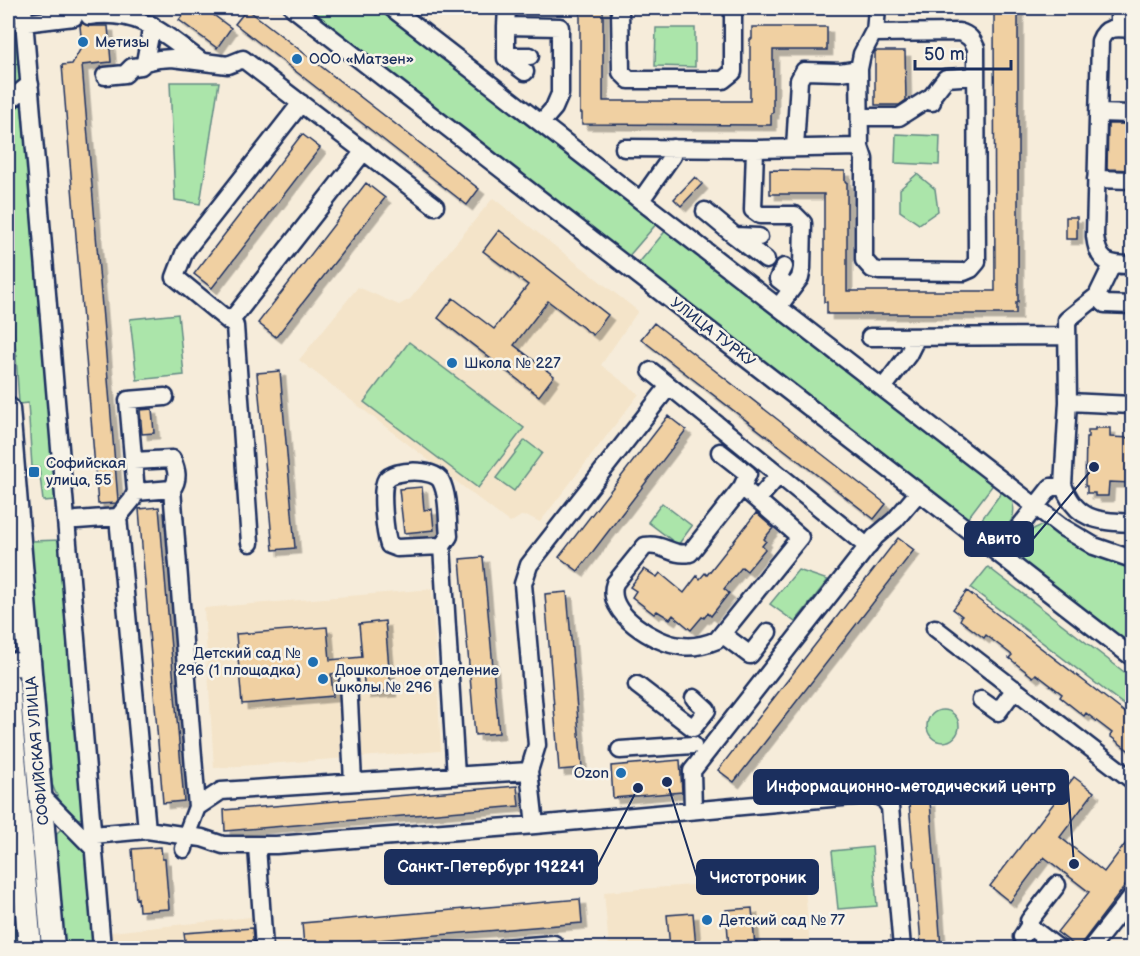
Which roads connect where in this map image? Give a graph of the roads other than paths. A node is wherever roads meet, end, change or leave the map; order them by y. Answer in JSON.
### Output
{"nodes":[{"id":1,"x":292,"y":8,"type":"edge"},
{"id":2,"x":392,"y":8,"type":"edge"},
{"id":3,"x":507,"y":8,"type":"edge"},
{"id":4,"x":620,"y":8,"type":"edge"},
{"id":5,"x":733,"y":8,"type":"edge"},
{"id":6,"x":877,"y":8,"type":"edge"},
{"id":7,"x":1119,"y":8,"type":"edge"},
{"id":8,"x":411,"y":14,"type":"edge"},
{"id":9,"x":23,"y":15,"type":"edge"},
{"id":10,"x":152,"y":25,"type":"junction"},
{"id":11,"x":506,"y":26,"type":"junction"},
{"id":12,"x":1126,"y":28,"type":"edge"},
{"id":13,"x":875,"y":33,"type":"junction"},
{"id":14,"x":145,"y":62,"type":"junction"},
{"id":15,"x":202,"y":62,"type":"junction"},
{"id":16,"x":527,"y":64,"type":"dead end"},
{"id":17,"x":859,"y":69,"type":"junction"},
{"id":18,"x":105,"y":76,"type":"dead end"},
{"id":19,"x":976,"y":76,"type":"junction"},
{"id":20,"x":30,"y":84,"type":"junction"},
{"id":21,"x":8,"y":102,"type":"edge"},
{"id":22,"x":301,"y":103,"type":"junction"},
{"id":23,"x":1098,"y":113,"type":"junction"},
{"id":24,"x":1132,"y":114,"type":"edge"},
{"id":25,"x":860,"y":117,"type":"junction"},
{"id":26,"x":541,"y":123,"type":"junction"},
{"id":27,"x":624,"y":147,"type":"dead end"},
{"id":28,"x":860,"y":147,"type":"junction"},
{"id":29,"x":673,"y":148,"type":"junction"},
{"id":30,"x":795,"y":148,"type":"junction"},
{"id":31,"x":755,"y":149,"type":"junction"},
{"id":32,"x":364,"y":151,"type":"junction"},
{"id":33,"x":1096,"y":179,"type":"junction"},
{"id":34,"x":1132,"y":180,"type":"edge"},
{"id":35,"x":641,"y":200,"type":"junction"},
{"id":36,"x":435,"y":206,"type":"dead end"},
{"id":37,"x":705,"y":212,"type":"dead end"},
{"id":38,"x":760,"y":215,"type":"junction"},
{"id":39,"x":735,"y":236,"type":"junction"},
{"id":40,"x":766,"y":260,"type":"dead end"},
{"id":41,"x":1112,"y":265,"type":"junction"},
{"id":42,"x":1132,"y":265,"type":"edge"},
{"id":43,"x":784,"y":267,"type":"dead end"},
{"id":44,"x":791,"y":290,"type":"junction"},
{"id":45,"x":1097,"y":296,"type":"junction"},
{"id":46,"x":1132,"y":305,"type":"edge"},
{"id":47,"x":778,"y":306,"type":"junction"},
{"id":48,"x":230,"y":322,"type":"junction"},
{"id":49,"x":1067,"y":336,"type":"junction"},
{"id":50,"x":870,"y":337,"type":"dead end"},
{"id":51,"x":917,"y":337,"type":"junction"},
{"id":52,"x":651,"y":371,"type":"dead end"},
{"id":53,"x":669,"y":386,"type":"junction"},
{"id":54,"x":883,"y":388,"type":"junction"},
{"id":55,"x":165,"y":397,"type":"dead end"},
{"id":56,"x":1068,"y":402,"type":"junction"},
{"id":57,"x":1132,"y":405,"type":"edge"},
{"id":58,"x":8,"y":409,"type":"edge"},
{"id":59,"x":720,"y":452,"type":"dead end"},
{"id":60,"x":133,"y":461,"type":"junction"},
{"id":61,"x":779,"y":475,"type":"junction"},
{"id":62,"x":1063,"y":485,"type":"junction"},
{"id":63,"x":742,"y":487,"type":"junction"},
{"id":64,"x":172,"y":489,"type":"junction"},
{"id":65,"x":136,"y":492,"type":"junction"},
{"id":66,"x":919,"y":492,"type":"junction"},
{"id":67,"x":757,"y":500,"type":"junction"},
{"id":68,"x":1036,"y":505,"type":"junction"},
{"id":69,"x":118,"y":517,"type":"junction"},
{"id":70,"x":77,"y":520,"type":"dead end"},
{"id":71,"x":1132,"y":523,"type":"edge"},
{"id":72,"x":250,"y":543,"type":"dead end"},
{"id":73,"x":442,"y":546,"type":"junction"},
{"id":74,"x":868,"y":547,"type":"junction"},
{"id":75,"x":999,"y":553,"type":"junction"},
{"id":76,"x":1132,"y":559,"type":"edge"},
{"id":77,"x":935,"y":628,"type":"dead end"},
{"id":78,"x":768,"y":632,"type":"dead end"},
{"id":79,"x":722,"y":634,"type":"junction"},
{"id":80,"x":1132,"y":657,"type":"edge"},
{"id":81,"x":18,"y":664,"type":"edge"},
{"id":82,"x":348,"y":681,"type":"dead end"},
{"id":83,"x":8,"y":683,"type":"edge"},
{"id":84,"x":637,"y":685,"type":"dead end"},
{"id":85,"x":1015,"y":689,"type":"junction"},
{"id":86,"x":694,"y":698,"type":"dead end"},
{"id":87,"x":981,"y":700,"type":"dead end"},
{"id":88,"x":693,"y":728,"type":"junction"},
{"id":89,"x":620,"y":750,"type":"dead end"},
{"id":90,"x":699,"y":750,"type":"junction"},
{"id":91,"x":528,"y":771,"type":"junction"},
{"id":92,"x":456,"y":776,"type":"junction"},
{"id":93,"x":1132,"y":780,"type":"edge"},
{"id":94,"x":353,"y":782,"type":"junction"},
{"id":95,"x":40,"y":794,"type":"junction"},
{"id":96,"x":12,"y":798,"type":"edge"},
{"id":97,"x":197,"y":807,"type":"junction"},
{"id":98,"x":693,"y":810,"type":"junction"},
{"id":99,"x":535,"y":825,"type":"junction"},
{"id":100,"x":147,"y":830,"type":"junction"},
{"id":101,"x":93,"y":842,"type":"junction"},
{"id":102,"x":185,"y":842,"type":"junction"},
{"id":103,"x":257,"y":846,"type":"junction"},
{"id":104,"x":1057,"y":885,"type":"dead end"},
{"id":105,"x":1132,"y":896,"type":"edge"},
{"id":106,"x":30,"y":948,"type":"edge"},
{"id":107,"x":53,"y":948,"type":"edge"},
{"id":108,"x":102,"y":948,"type":"edge"},
{"id":109,"x":264,"y":948,"type":"edge"},
{"id":110,"x":503,"y":948,"type":"edge"},
{"id":111,"x":555,"y":948,"type":"edge"},
{"id":112,"x":902,"y":948,"type":"edge"},
{"id":113,"x":1058,"y":948,"type":"edge"},
{"id":114,"x":1091,"y":948,"type":"edge"}],
"edges":[{"from":1,"to":66,"type":"street","name":"УЛИЦА ТУРКУ"},
{"from":2,"to":8,"type":"street"},
{"from":3,"to":11,"type":"street"},
{"from":4,"to":5,"type":"street"},
{"from":6,"to":13,"type":"street"},
{"from":7,"to":12,"type":"street"},
{"from":8,"to":26,"type":"street"},
{"from":9,"to":10,"type":"street"},
{"from":9,"to":20,"type":"street"},
{"from":10,"to":14,"type":"street"},
{"from":10,"to":15,"type":"street"},
{"from":11,"to":16,"type":"street"},
{"from":11,"to":26,"type":"street"},
{"from":12,"to":23,"type":"street"},
{"from":13,"to":17,"type":"street"},
{"from":13,"to":19,"type":"street"},
{"from":14,"to":15,"type":"street"},
{"from":14,"to":18,"type":"street"},
{"from":15,"to":22,"type":"street"},
{"from":17,"to":25,"type":"street"},
{"from":17,"to":30,"type":"street"},
{"from":19,"to":25,"type":"street"},
{"from":19,"to":28,"type":"street"},
{"from":20,"to":21,"type":"street"},
{"from":20,"to":101,"type":"street"},
{"from":22,"to":32,"type":"street"},
{"from":22,"to":48,"type":"street"},
{"from":23,"to":24,"type":"street"},
{"from":23,"to":33,"type":"street"},
{"from":25,"to":28,"type":"street"},
{"from":26,"to":35,"type":"street"},
{"from":27,"to":29,"type":"street"},
{"from":28,"to":30,"type":"street"},
{"from":29,"to":31,"type":"street"},
{"from":29,"to":35,"type":"street"},
{"from":30,"to":31,"type":"street"},
{"from":31,"to":38,"type":"street"},
{"from":32,"to":36,"type":"street"},
{"from":32,"to":48,"type":"street"},
{"from":33,"to":34,"type":"street"},
{"from":33,"to":41,"type":"street"},
{"from":35,"to":47,"type":"street"},
{"from":37,"to":39,"type":"street"},
{"from":38,"to":39,"type":"street"},
{"from":38,"to":44,"type":"street"},
{"from":39,"to":40,"type":"street"},
{"from":41,"to":42,"type":"street"},
{"from":41,"to":45,"type":"street"},
{"from":43,"to":44,"type":"street"},
{"from":44,"to":47,"type":"street"},
{"from":45,"to":46,"type":"street"},
{"from":45,"to":49,"type":"street"},
{"from":47,"to":54,"type":"street"},
{"from":48,"to":72,"type":"street"},
{"from":49,"to":51,"type":"street"},
{"from":49,"to":56,"type":"street"},
{"from":50,"to":51,"type":"street"},
{"from":51,"to":54,"type":"street"},
{"from":52,"to":53,"type":"street"},
{"from":53,"to":61,"type":"street"},
{"from":53,"to":91,"type":"street"},
{"from":54,"to":68,"type":"street"},
{"from":55,"to":60,"type":"street"},
{"from":56,"to":57,"type":"street"},
{"from":56,"to":62,"type":"street"},
{"from":58,"to":81,"type":"main road","name":"СОФИЙСКАЯ УЛИЦА"},
{"from":59,"to":63,"type":"street"},
{"from":60,"to":64,"type":"street"},
{"from":60,"to":65,"type":"street"},
{"from":61,"to":67,"type":"street"},
{"from":61,"to":74,"type":"street"},
{"from":62,"to":68,"type":"street"},
{"from":62,"to":71,"type":"street"},
{"from":63,"to":67,"type":"street"},
{"from":63,"to":79,"type":"street"},
{"from":64,"to":65,"type":"street"},
{"from":64,"to":97,"type":"street"},
{"from":65,"to":69,"type":"street"},
{"from":66,"to":74,"type":"street"},
{"from":66,"to":75,"type":"street","name":"УЛИЦА ТУРКУ"},
{"from":67,"to":79,"type":"street"},
{"from":68,"to":75,"type":"street"},
{"from":68,"to":76,"type":"street"},
{"from":69,"to":70,"type":"street"},
{"from":69,"to":100,"type":"street"},
{"from":73,"to":73,"type":"street"},
{"from":73,"to":92,"type":"street"},
{"from":74,"to":90,"type":"street"},
{"from":75,"to":80,"type":"street","name":"УЛИЦА ТУРКУ"},
{"from":77,"to":85,"type":"street"},
{"from":78,"to":79,"type":"street"},
{"from":81,"to":95,"type":"main road","name":"СОФИЙСКАЯ УЛИЦА"},
{"from":82,"to":94,"type":"street"},
{"from":83,"to":96,"type":"main road","name":"СОФИЙСКАЯ УЛИЦА"},
{"from":84,"to":88,"type":"street"},
{"from":85,"to":87,"type":"street"},
{"from":85,"to":93,"type":"street"},
{"from":86,"to":88,"type":"street"},
{"from":88,"to":90,"type":"street"},
{"from":89,"to":90,"type":"street"},
{"from":90,"to":98,"type":"street"},
{"from":91,"to":92,"type":"street"},
{"from":91,"to":99,"type":"street"},
{"from":92,"to":94,"type":"street"},
{"from":94,"to":97,"type":"street"},
{"from":95,"to":101,"type":"street"},
{"from":95,"to":107,"type":"main road","name":"СОФИЙСКАЯ УЛИЦА"},
{"from":96,"to":106,"type":"main road","name":"СОФИЙСКАЯ УЛИЦА"},
{"from":97,"to":102,"type":"street"},
{"from":98,"to":99,"type":"street"},
{"from":98,"to":112,"type":"street"},
{"from":99,"to":103,"type":"street"},
{"from":100,"to":101,"type":"street"},
{"from":100,"to":102,"type":"street"},
{"from":101,"to":108,"type":"street"},
{"from":102,"to":103,"type":"street"},
{"from":103,"to":109,"type":"street"},
{"from":104,"to":113,"type":"street"},
{"from":105,"to":114,"type":"street"},
{"from":110,"to":111,"type":"street"}]}
